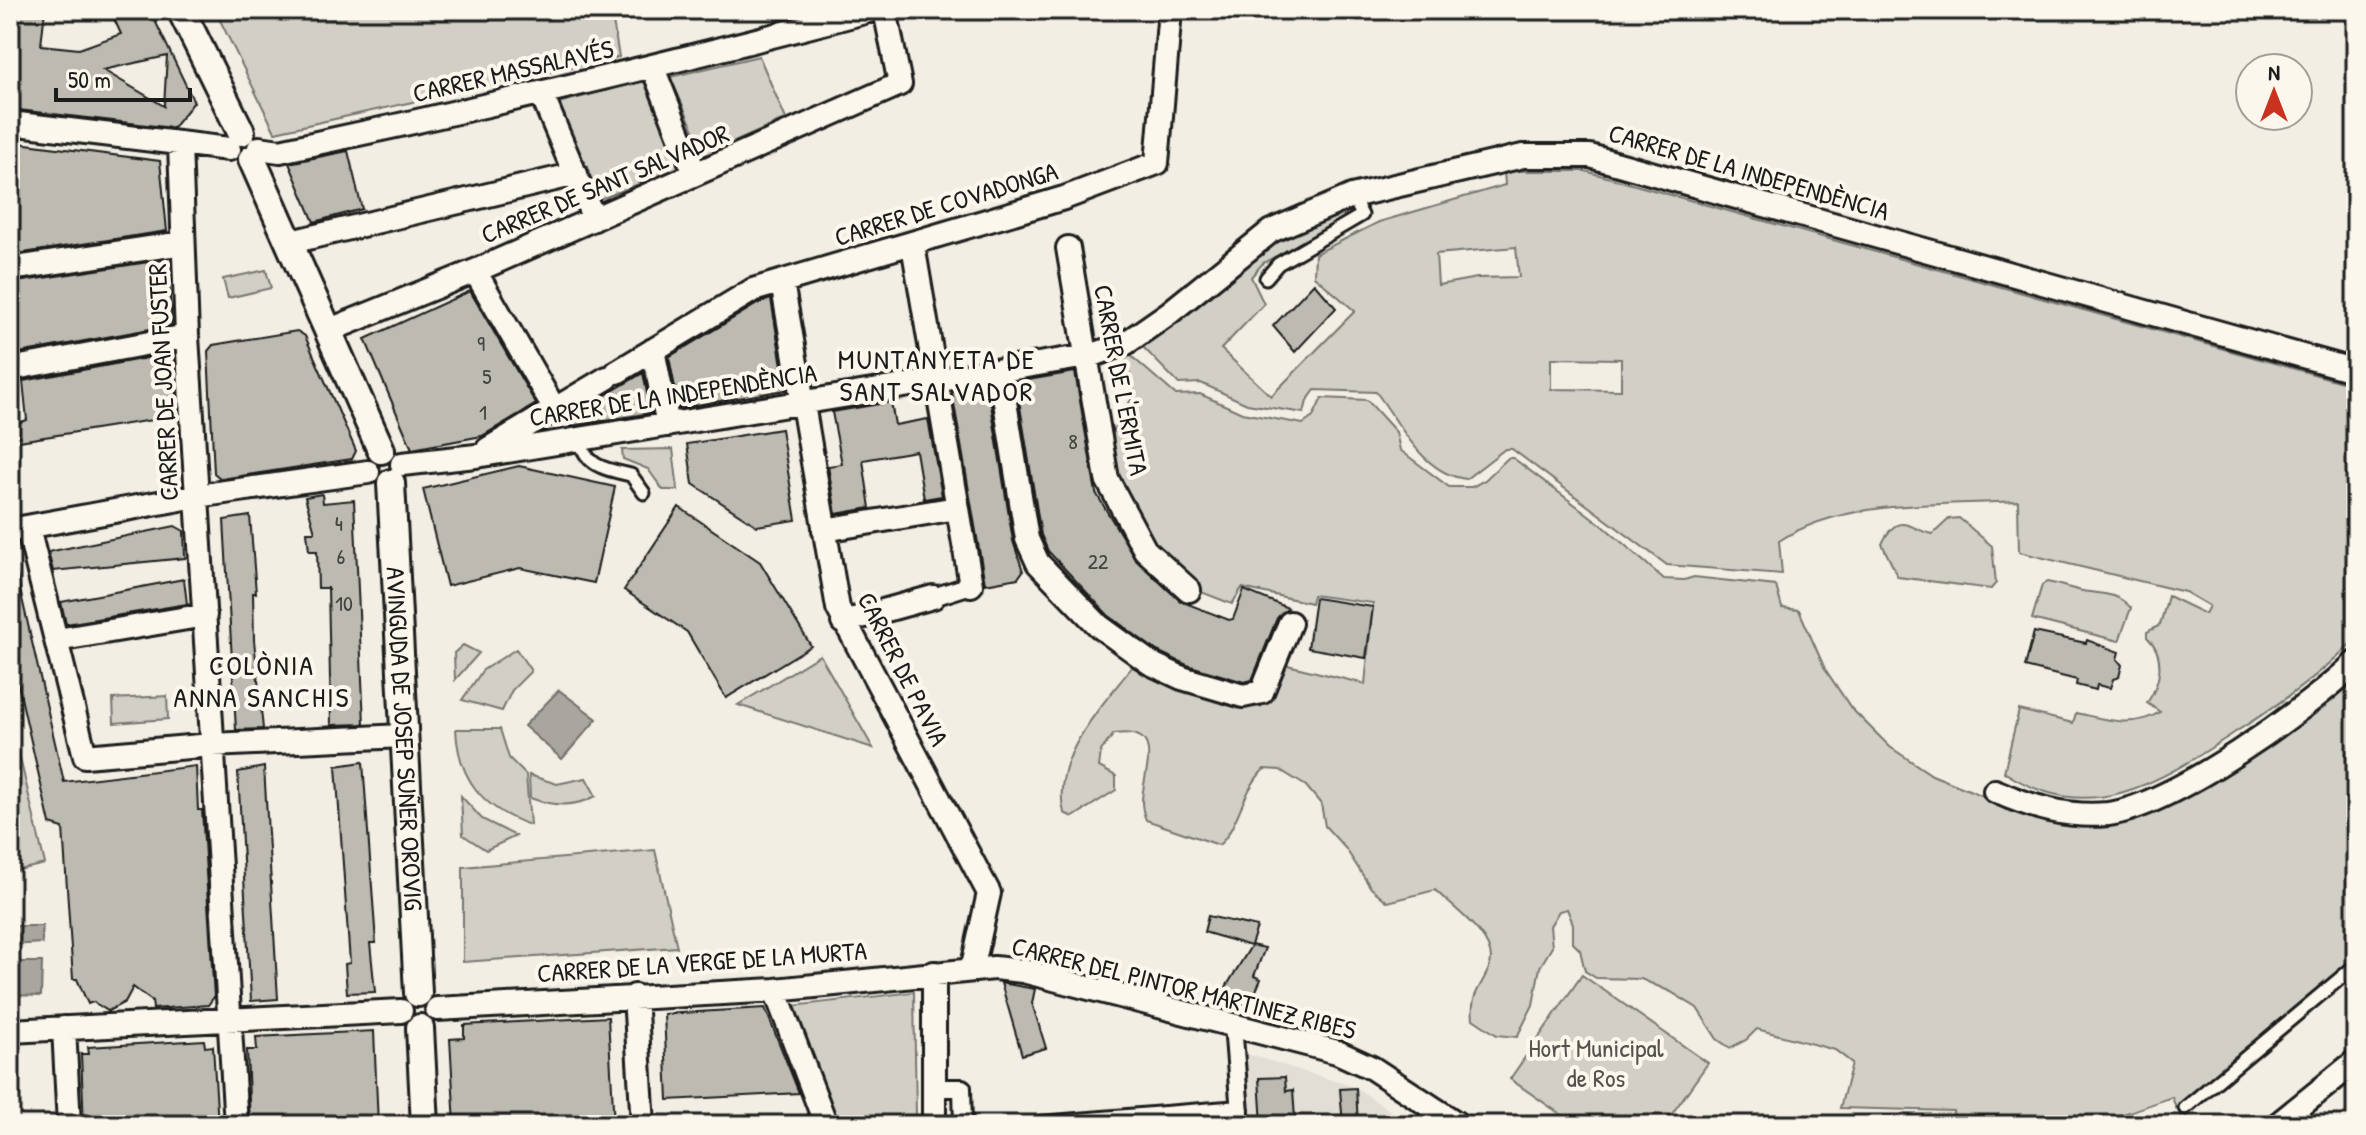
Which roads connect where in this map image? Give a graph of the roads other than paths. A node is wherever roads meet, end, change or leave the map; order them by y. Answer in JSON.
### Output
{"nodes":[{"id":1,"x":181,"y":10,"type":"edge"},
{"id":2,"x":872,"y":10,"type":"edge"},
{"id":3,"x":885,"y":10,"type":"edge"},
{"id":4,"x":1170,"y":10,"type":"edge"},
{"id":5,"x":653,"y":68,"type":"junction"},
{"id":6,"x":541,"y":93,"type":"junction"},
{"id":7,"x":10,"y":123,"type":"edge"},
{"id":8,"x":180,"y":145,"type":"junction"},
{"id":9,"x":245,"y":147,"type":"junction"},
{"id":10,"x":576,"y":174,"type":"junction"},
{"id":11,"x":695,"y":174,"type":"junction"},
{"id":12,"x":1352,"y":196,"type":"junction"},
{"id":13,"x":594,"y":219,"type":"junction"},
{"id":14,"x":291,"y":242,"type":"junction"},
{"id":15,"x":183,"y":243,"type":"junction"},
{"id":16,"x":913,"y":245,"type":"junction"},
{"id":17,"x":1068,"y":248,"type":"dead end"},
{"id":18,"x":10,"y":269,"type":"edge"},
{"id":19,"x":475,"y":271,"type":"junction"},
{"id":20,"x":1266,"y":278,"type":"dead end"},
{"id":21,"x":782,"y":282,"type":"junction"},
{"id":22,"x":330,"y":330,"type":"junction"},
{"id":23,"x":187,"y":336,"type":"junction"},
{"id":24,"x":653,"y":350,"type":"junction"},
{"id":25,"x":1085,"y":355,"type":"junction"},
{"id":26,"x":10,"y":369,"type":"edge"},
{"id":27,"x":1000,"y":371,"type":"junction"},
{"id":28,"x":2356,"y":371,"type":"edge"},
{"id":29,"x":935,"y":381,"type":"junction"},
{"id":30,"x":802,"y":402,"type":"junction"},
{"id":31,"x":555,"y":410,"type":"junction"},
{"id":32,"x":668,"y":425,"type":"junction"},
{"id":33,"x":579,"y":438,"type":"junction"},
{"id":34,"x":476,"y":456,"type":"junction"},
{"id":35,"x":386,"y":467,"type":"junction"},
{"id":36,"x":644,"y":493,"type":"dead end"},
{"id":37,"x":197,"y":496,"type":"junction"},
{"id":38,"x":957,"y":508,"type":"junction"},
{"id":39,"x":19,"y":529,"type":"edge"},
{"id":40,"x":824,"y":530,"type":"junction"},
{"id":41,"x":971,"y":585,"type":"joint"},
{"id":42,"x":1189,"y":590,"type":"dead end"},
{"id":43,"x":933,"y":597,"type":"joint"},
{"id":44,"x":205,"y":615,"type":"junction"},
{"id":45,"x":843,"y":622,"type":"junction"},
{"id":46,"x":1290,"y":623,"type":"dead end"},
{"id":47,"x":57,"y":640,"type":"junction"},
{"id":48,"x":2356,"y":662,"type":"edge"},
{"id":49,"x":403,"y":736,"type":"junction"},
{"id":50,"x":212,"y":745,"type":"junction"},
{"id":51,"x":1995,"y":791,"type":"dead end"},
{"id":52,"x":2356,"y":965,"type":"edge"},
{"id":53,"x":972,"y":970,"type":"junction"},
{"id":54,"x":934,"y":973,"type":"junction"},
{"id":55,"x":775,"y":990,"type":"junction"},
{"id":56,"x":635,"y":996,"type":"junction"},
{"id":57,"x":419,"y":1010,"type":"junction"},
{"id":58,"x":229,"y":1021,"type":"junction"},
{"id":59,"x":1233,"y":1025,"type":"junction"},
{"id":60,"x":64,"y":1028,"type":"junction"},
{"id":61,"x":10,"y":1031,"type":"edge"},
{"id":62,"x":2356,"y":1061,"type":"edge"},
{"id":63,"x":934,"y":1088,"type":"junction"},
{"id":64,"x":2185,"y":1108,"type":"dead end"},
{"id":65,"x":1240,"y":1117,"type":"edge"},
{"id":66,"x":69,"y":1125,"type":"edge"},
{"id":67,"x":236,"y":1125,"type":"edge"},
{"id":68,"x":425,"y":1125,"type":"edge"},
{"id":69,"x":643,"y":1125,"type":"edge"},
{"id":70,"x":826,"y":1125,"type":"edge"},
{"id":71,"x":934,"y":1125,"type":"edge"},
{"id":72,"x":963,"y":1125,"type":"edge"},
{"id":73,"x":1040,"y":1125,"type":"edge"},
{"id":74,"x":1459,"y":1125,"type":"edge"},
{"id":75,"x":2277,"y":1125,"type":"edge"}],
"edges":[{"from":1,"to":9,"type":"street"},
{"from":2,"to":5,"type":"street","name":"CARRER MASSALAVÉS"},
{"from":3,"to":11,"type":"street","name":"CARRER DE SANT SALVADOR"},
{"from":4,"to":16,"type":"street","name":"CARRER DE COVADONGA"},
{"from":5,"to":6,"type":"street","name":"CARRER MASSALAVÉS"},
{"from":5,"to":11,"type":"street"},
{"from":6,"to":9,"type":"street","name":"CARRER MASSALAVÉS"},
{"from":6,"to":10,"type":"street"},
{"from":7,"to":8,"type":"street","name":"CARRER MASSALAVÉS"},
{"from":8,"to":9,"type":"street","name":"CARRER MASSALAVÉS"},
{"from":8,"to":15,"type":"street","name":"CARRER DE JOAN FUSTER"},
{"from":9,"to":14,"type":"street"},
{"from":10,"to":13,"type":"street"},
{"from":10,"to":14,"type":"street"},
{"from":11,"to":13,"type":"street","name":"CARRER DE SANT SALVADOR"},
{"from":12,"to":20,"type":"lane"},
{"from":12,"to":25,"type":"street","name":"CARRER DE LA INDEPENDÈNCIA"},
{"from":12,"to":28,"type":"street","name":"CARRER DE LA INDEPENDÈNCIA"},
{"from":13,"to":19,"type":"street","name":"CARRER DE SANT SALVADOR"},
{"from":14,"to":22,"type":"street"},
{"from":15,"to":18,"type":"street"},
{"from":15,"to":23,"type":"street","name":"CARRER DE JOAN FUSTER"},
{"from":16,"to":21,"type":"street","name":"CARRER DE COVADONGA"},
{"from":16,"to":29,"type":"street"},
{"from":17,"to":25,"type":"street","name":"CARRER DE L'ERMITA"},
{"from":19,"to":22,"type":"street","name":"CARRER DE SANT SALVADOR"},
{"from":19,"to":31,"type":"street"},
{"from":21,"to":24,"type":"street","name":"CARRER DE COVADONGA"},
{"from":21,"to":30,"type":"street","name":"CARRER DE PAVIA"},
{"from":22,"to":35,"type":"street"},
{"from":23,"to":26,"type":"street"},
{"from":23,"to":37,"type":"street","name":"CARRER DE JOAN FUSTER"},
{"from":24,"to":31,"type":"street","name":"CARRER DE COVADONGA"},
{"from":24,"to":32,"type":"street"},
{"from":25,"to":27,"type":"street","name":"CARRER DE LA INDEPENDÈNCIA"},
{"from":25,"to":42,"type":"street","name":"CARRER DE L'ERMITA"},
{"from":27,"to":29,"type":"street","name":"CARRER DE LA INDEPENDÈNCIA"},
{"from":27,"to":46,"type":"street"},
{"from":29,"to":30,"type":"street","name":"CARRER DE LA INDEPENDÈNCIA"},
{"from":29,"to":38,"type":"street"},
{"from":30,"to":32,"type":"street","name":"CARRER DE LA INDEPENDÈNCIA"},
{"from":30,"to":40,"type":"street","name":"CARRER DE PAVIA"},
{"from":31,"to":34,"type":"street","name":"CARRER DE COVADONGA"},
{"from":32,"to":33,"type":"street","name":"CARRER DE LA INDEPENDÈNCIA"},
{"from":33,"to":34,"type":"street","name":"CARRER DE LA INDEPENDÈNCIA"},
{"from":33,"to":36,"type":"lane"},
{"from":34,"to":35,"type":"street","name":"CARRER DE LA INDEPENDÈNCIA"},
{"from":35,"to":37,"type":"street","name":"CARRER DE LA INDEPENDÈNCIA"},
{"from":35,"to":49,"type":"street","name":"AVINGUDA DE JOSEP SUÑER OROVIG"},
{"from":37,"to":39,"type":"street","name":"CARRER DE LA INDEPENDÈNCIA"},
{"from":37,"to":44,"type":"street","name":"CARRER DE JOAN FUSTER"},
{"from":38,"to":40,"type":"street"},
{"from":38,"to":41,"type":"street"},
{"from":39,"to":47,"type":"street"},
{"from":40,"to":45,"type":"street","name":"CARRER DE PAVIA"},
{"from":41,"to":43,"type":"street"},
{"from":43,"to":45,"type":"street"},
{"from":44,"to":47,"type":"street"},
{"from":44,"to":50,"type":"street","name":"CARRER DE JOAN FUSTER"},
{"from":45,"to":53,"type":"street","name":"CARRER DE PAVIA"},
{"from":47,"to":50,"type":"street"},
{"from":48,"to":51,"type":"street"},
{"from":49,"to":50,"type":"street"},
{"from":49,"to":57,"type":"street","name":"AVINGUDA DE JOSEP SUÑER OROVIG"},
{"from":50,"to":58,"type":"street","name":"CARRER DE JOAN FUSTER"},
{"from":52,"to":64,"type":"lane"},
{"from":53,"to":54,"type":"street","name":"CARRER DE LA VERGE DE LA MURTA"},
{"from":53,"to":59,"type":"street","name":"CARRER DEL PINTOR MARTINEZ RIBES"},
{"from":54,"to":55,"type":"street","name":"CARRER DE LA VERGE DE LA MURTA"},
{"from":54,"to":63,"type":"street"},
{"from":55,"to":56,"type":"street","name":"CARRER DE LA VERGE DE LA MURTA"},
{"from":55,"to":70,"type":"street"},
{"from":56,"to":57,"type":"street","name":"CARRER DE LA VERGE DE LA MURTA"},
{"from":56,"to":69,"type":"street"},
{"from":57,"to":58,"type":"street","name":"CARRER DE LA VERGE DE LA MURTA"},
{"from":57,"to":68,"type":"street","name":"AVINGUDA DE JOSEP SUÑER OROVIG"},
{"from":58,"to":60,"type":"street","name":"CARRER DE LA VERGE DE LA MURTA"},
{"from":58,"to":67,"type":"street","name":"CARRER DE JOAN FUSTER"},
{"from":59,"to":65,"type":"street"},
{"from":59,"to":74,"type":"street","name":"CARRER DEL PINTOR MARTINEZ RIBES"},
{"from":60,"to":61,"type":"street","name":"CARRER DE LA VERGE DE LA MURTA"},
{"from":60,"to":66,"type":"street"},
{"from":62,"to":75,"type":"street"},
{"from":63,"to":71,"type":"street"},
{"from":63,"to":72,"type":"street"},
{"from":65,"to":73,"type":"street"}]}
